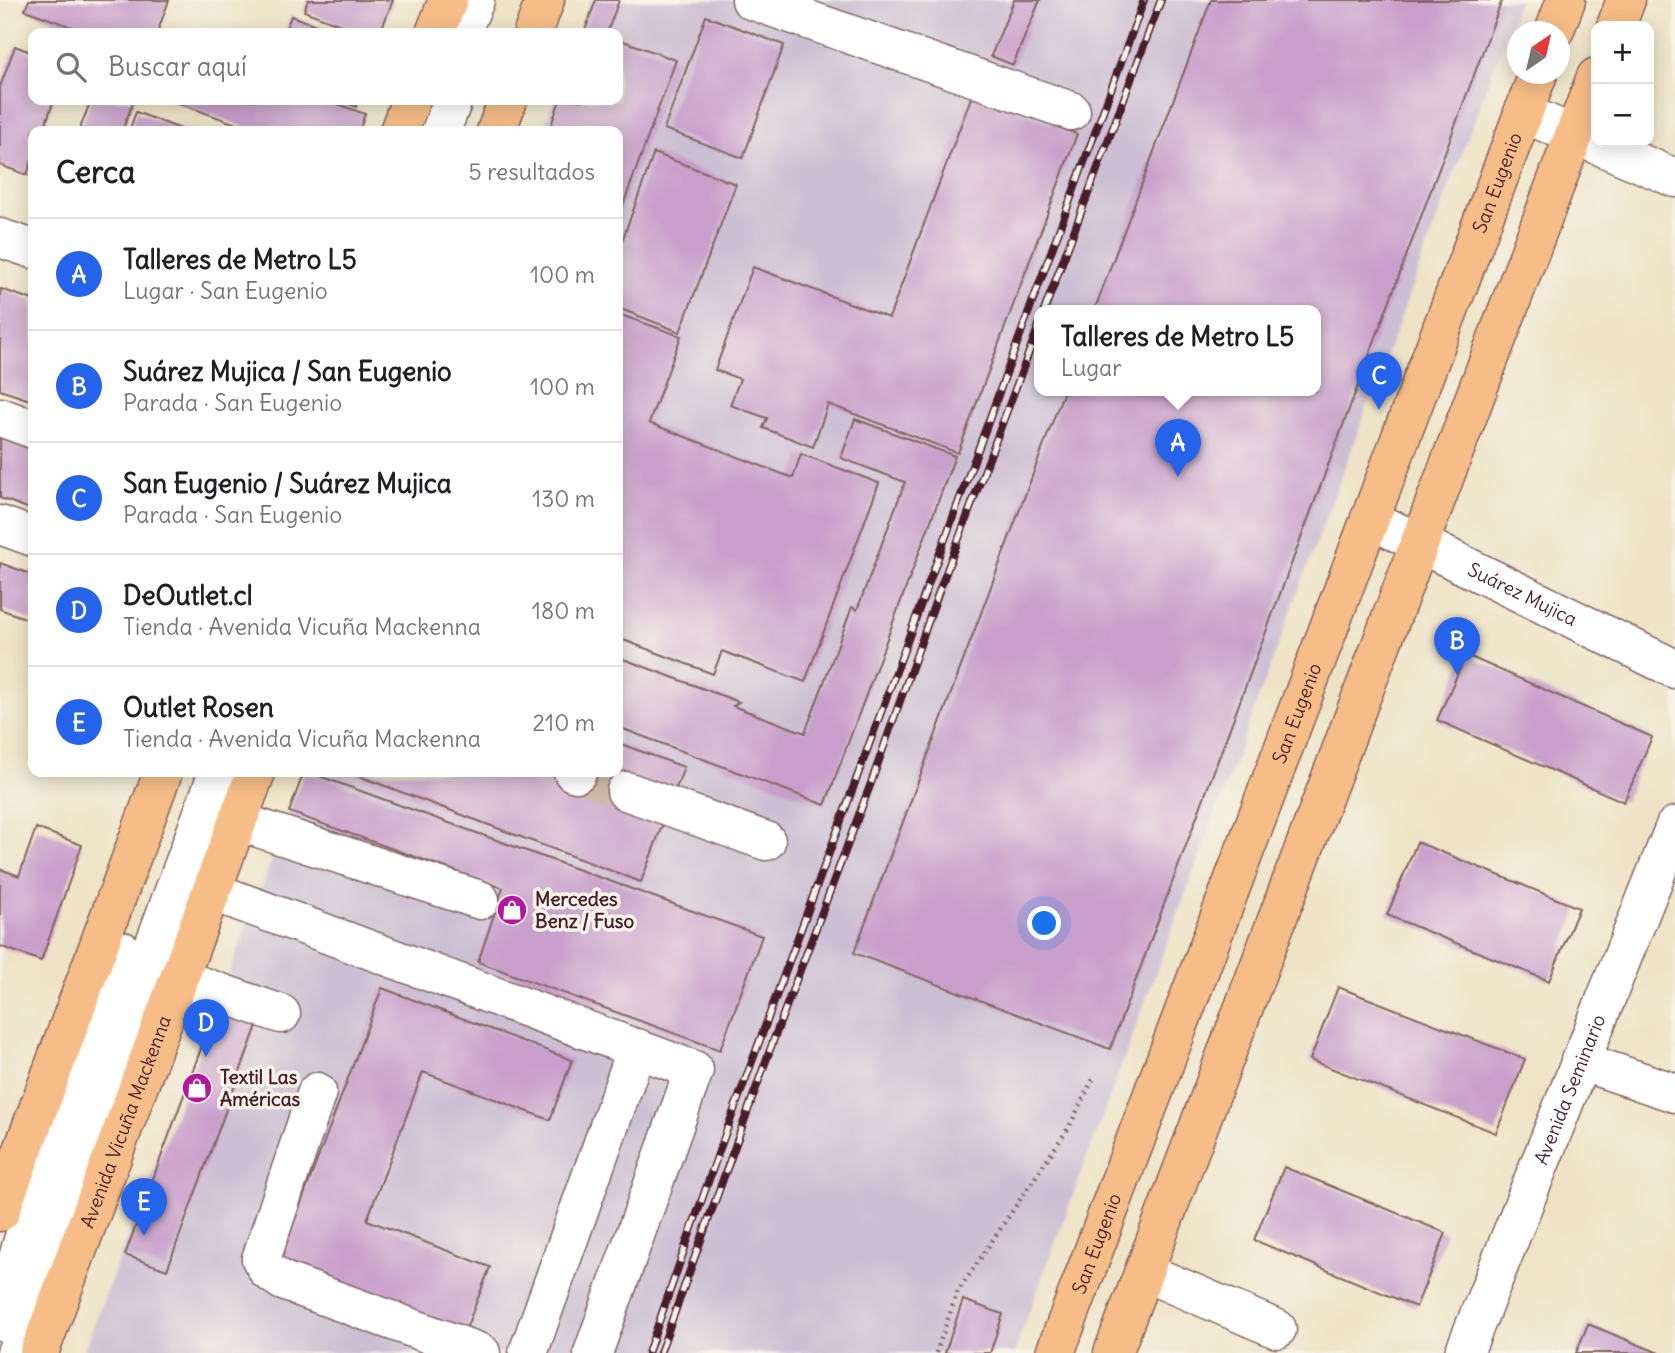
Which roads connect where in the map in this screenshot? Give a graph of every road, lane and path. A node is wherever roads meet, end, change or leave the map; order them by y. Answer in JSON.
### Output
{"nodes":[{"id":1,"x":448,"y":0,"type":"edge"},
{"id":2,"x":475,"y":0,"type":"edge"},
{"id":3,"x":491,"y":0,"type":"edge"},
{"id":4,"x":545,"y":0,"type":"edge"},
{"id":5,"x":751,"y":0,"type":"edge"},
{"id":6,"x":1566,"y":0,"type":"edge"},
{"id":7,"x":1626,"y":0,"type":"edge"},
{"id":8,"x":1558,"y":21,"type":"edge"},
{"id":9,"x":1618,"y":21,"type":"edge"},
{"id":10,"x":437,"y":28,"type":"edge"},
{"id":11,"x":463,"y":28,"type":"edge"},
{"id":12,"x":481,"y":28,"type":"edge"},
{"id":13,"x":535,"y":28,"type":"edge"},
{"id":14,"x":1534,"y":84,"type":"edge"},
{"id":15,"x":1593,"y":84,"type":"edge"},
{"id":16,"x":409,"y":105,"type":"edge"},
{"id":17,"x":434,"y":105,"type":"edge"},
{"id":18,"x":451,"y":105,"type":"edge"},
{"id":19,"x":506,"y":105,"type":"edge"},
{"id":20,"x":1070,"y":111,"type":"dead end"},
{"id":21,"x":1523,"y":113,"type":"junction"},
{"id":22,"x":401,"y":126,"type":"edge"},
{"id":23,"x":427,"y":126,"type":"edge"},
{"id":24,"x":443,"y":126,"type":"edge"},
{"id":25,"x":498,"y":126,"type":"edge"},
{"id":26,"x":1574,"y":135,"type":"junction"},
{"id":27,"x":1675,"y":178,"type":"edge"},
{"id":28,"x":0,"y":238,"type":"edge"},
{"id":29,"x":28,"y":248,"type":"edge"},
{"id":30,"x":0,"y":417,"type":"edge"},
{"id":31,"x":28,"y":427,"type":"edge"},
{"id":32,"x":1370,"y":519,"type":"junction"},
{"id":33,"x":0,"y":525,"type":"edge"},
{"id":34,"x":28,"y":535,"type":"edge"},
{"id":35,"x":1419,"y":544,"type":"junction"},
{"id":36,"x":1675,"y":669,"type":"edge"},
{"id":37,"x":161,"y":777,"type":"edge"},
{"id":38,"x":187,"y":777,"type":"edge"},
{"id":39,"x":216,"y":777,"type":"edge"},
{"id":40,"x":254,"y":777,"type":"edge"},
{"id":41,"x":626,"y":791,"type":"tunnel mouth"},
{"id":42,"x":237,"y":821,"type":"junction"},
{"id":43,"x":1675,"y":826,"type":"edge"},
{"id":44,"x":766,"y":841,"type":"dead end"},
{"id":45,"x":1248,"y":842,"type":"junction"},
{"id":46,"x":1299,"y":861,"type":"junction"},
{"id":47,"x":211,"y":891,"type":"junction"},
{"id":48,"x":480,"y":900,"type":"dead end"},
{"id":49,"x":178,"y":978,"type":"junction"},
{"id":50,"x":281,"y":1014,"type":"dead end"},
{"id":51,"x":636,"y":1048,"type":"junction"},
{"id":52,"x":1580,"y":1061,"type":"junction"},
{"id":53,"x":1095,"y":1075,"type":"dead end"},
{"id":54,"x":317,"y":1093,"type":"dead end"},
{"id":55,"x":1675,"y":1093,"type":"edge"},
{"id":56,"x":0,"y":1212,"type":"edge"},
{"id":57,"x":1144,"y":1272,"type":"junction"},
{"id":58,"x":19,"y":1310,"type":"edge"},
{"id":59,"x":1069,"y":1316,"type":"junction"},
{"id":60,"x":1277,"y":1329,"type":"dead end"},
{"id":61,"x":1116,"y":1346,"type":"edge"},
{"id":62,"x":16,"y":1353,"type":"edge"},
{"id":63,"x":39,"y":1353,"type":"edge"},
{"id":64,"x":481,"y":1353,"type":"edge"},
{"id":65,"x":528,"y":1353,"type":"edge"},
{"id":66,"x":593,"y":1353,"type":"edge"},
{"id":67,"x":936,"y":1353,"type":"edge"},
{"id":68,"x":1055,"y":1353,"type":"edge"},
{"id":69,"x":1464,"y":1353,"type":"edge"}],
"edges":[{"from":1,"to":10,"type":"main road"},
{"from":2,"to":11,"type":"street"},
{"from":3,"to":12,"type":"street"},
{"from":4,"to":13,"type":"main road"},
{"from":5,"to":20,"type":"street"},
{"from":6,"to":8,"type":"main road"},
{"from":7,"to":9,"type":"main road"},
{"from":14,"to":21,"type":"main road","name":"San Eugenio"},
{"from":15,"to":26,"type":"main road"},
{"from":16,"to":22,"type":"main road"},
{"from":17,"to":23,"type":"street"},
{"from":18,"to":24,"type":"street"},
{"from":19,"to":25,"type":"main road"},
{"from":21,"to":26,"type":"street"},
{"from":21,"to":32,"type":"main road","name":"San Eugenio"},
{"from":26,"to":27,"type":"street"},
{"from":26,"to":35,"type":"main road"},
{"from":28,"to":29,"type":"street"},
{"from":30,"to":31,"type":"street"},
{"from":32,"to":35,"type":"street","name":"Suárez Mujica"},
{"from":32,"to":45,"type":"main road","name":"San Eugenio"},
{"from":33,"to":34,"type":"street"},
{"from":35,"to":36,"type":"street","name":"Suárez Mujica"},
{"from":35,"to":46,"type":"main road"},
{"from":37,"to":56,"type":"main road"},
{"from":38,"to":58,"type":"street"},
{"from":39,"to":58,"type":"street"},
{"from":40,"to":42,"type":"main road","name":"Avenida Vicuña Mackenna"},
{"from":41,"to":44,"type":"street"},
{"from":42,"to":47,"type":"main road","name":"Avenida Vicuña Mackenna"},
{"from":42,"to":48,"type":"street"},
{"from":43,"to":52,"type":"street","name":"Avenida Seminario"},
{"from":45,"to":46,"type":"main road"},
{"from":45,"to":59,"type":"main road","name":"San Eugenio"},
{"from":46,"to":57,"type":"main road"},
{"from":47,"to":49,"type":"main road","name":"Avenida Vicuña Mackenna"},
{"from":47,"to":51,"type":"street"},
{"from":49,"to":50,"type":"street"},
{"from":49,"to":58,"type":"main road","name":"Avenida Vicuña Mackenna"},
{"from":51,"to":65,"type":"street"},
{"from":51,"to":66,"type":"street"},
{"from":52,"to":55,"type":"street"},
{"from":52,"to":69,"type":"street","name":"Avenida Seminario"},
{"from":53,"to":67,"type":"path"},
{"from":54,"to":64,"type":"street"},
{"from":57,"to":60,"type":"street"},
{"from":57,"to":61,"type":"main road"},
{"from":58,"to":62,"type":"street"},
{"from":58,"to":63,"type":"main road","name":"Avenida Vicuña Mackenna"},
{"from":59,"to":61,"type":"main road"},
{"from":59,"to":68,"type":"main road","name":"San Eugenio"}]}
